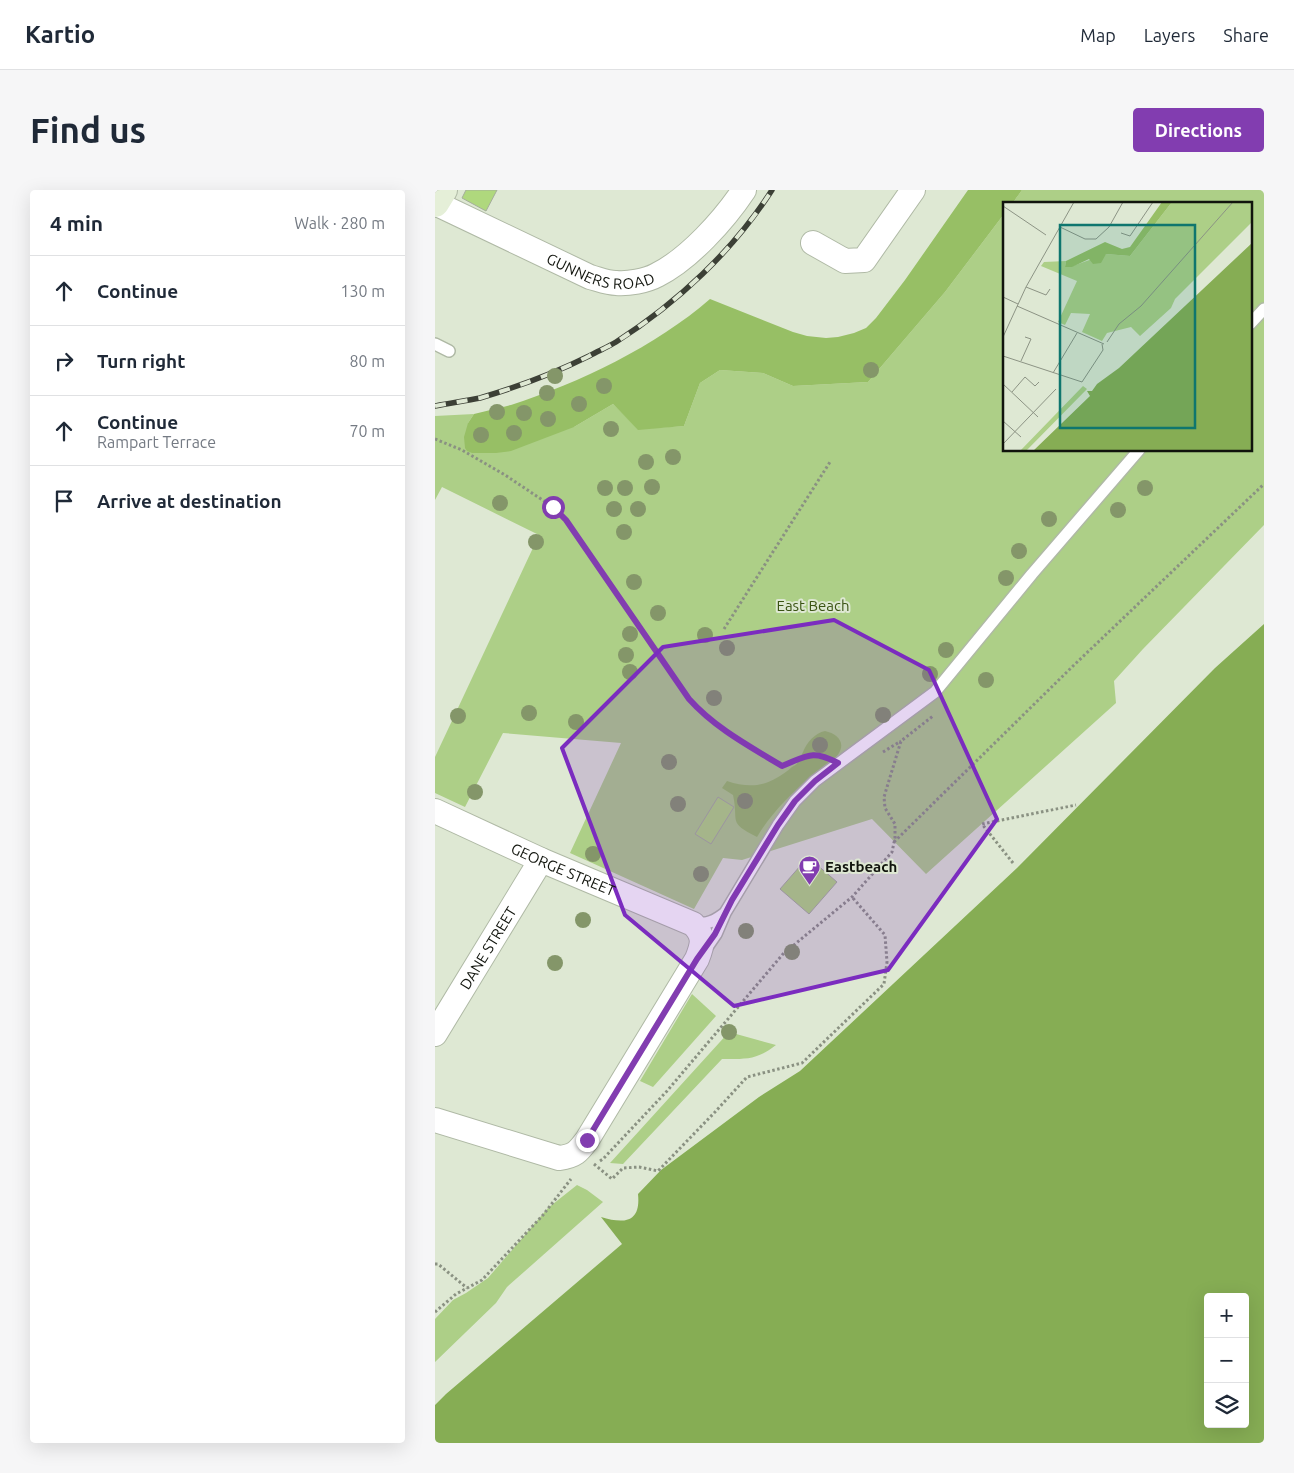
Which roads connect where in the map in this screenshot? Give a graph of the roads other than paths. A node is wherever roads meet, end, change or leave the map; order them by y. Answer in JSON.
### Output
{"nodes":[{"id":1,"x":443,"y":190,"type":"edge"},
{"id":2,"x":743,"y":190,"type":"edge"},
{"id":3,"x":913,"y":190,"type":"edge"},
{"id":4,"x":435,"y":203,"type":"edge"},
{"id":5,"x":813,"y":243,"type":"dead end"},
{"id":6,"x":1264,"y":309,"type":"edge"},
{"id":7,"x":1251,"y":323,"type":"edge"},
{"id":8,"x":435,"y":344,"type":"edge"},
{"id":9,"x":449,"y":352,"type":"dead end"},
{"id":10,"x":1138,"y":451,"type":"edge"},
{"id":11,"x":435,"y":811,"type":"edge"},
{"id":12,"x":541,"y":860,"type":"junction"},
{"id":13,"x":725,"y":913,"type":"junction"},
{"id":14,"x":693,"y":924,"type":"junction"},
{"id":15,"x":697,"y":959,"type":"junction"},
{"id":16,"x":435,"y":1034,"type":"edge"},
{"id":17,"x":435,"y":1120,"type":"edge"}],
"edges":[{"from":1,"to":4,"type":"street"},
{"from":2,"to":4,"type":"street","name":"GUNNERS ROAD"},
{"from":3,"to":5,"type":"street"},
{"from":6,"to":7,"type":"lane"},
{"from":8,"to":9,"type":"lane"},
{"from":10,"to":13,"type":"lane"},
{"from":11,"to":12,"type":"street","name":"GEORGE STREET"},
{"from":12,"to":14,"type":"street","name":"GEORGE STREET"},
{"from":12,"to":16,"type":"street","name":"DANE STREET"},
{"from":13,"to":14,"type":"lane"},
{"from":13,"to":15,"type":"lane"},
{"from":14,"to":15,"type":"street"},
{"from":15,"to":17,"type":"street"}]}
